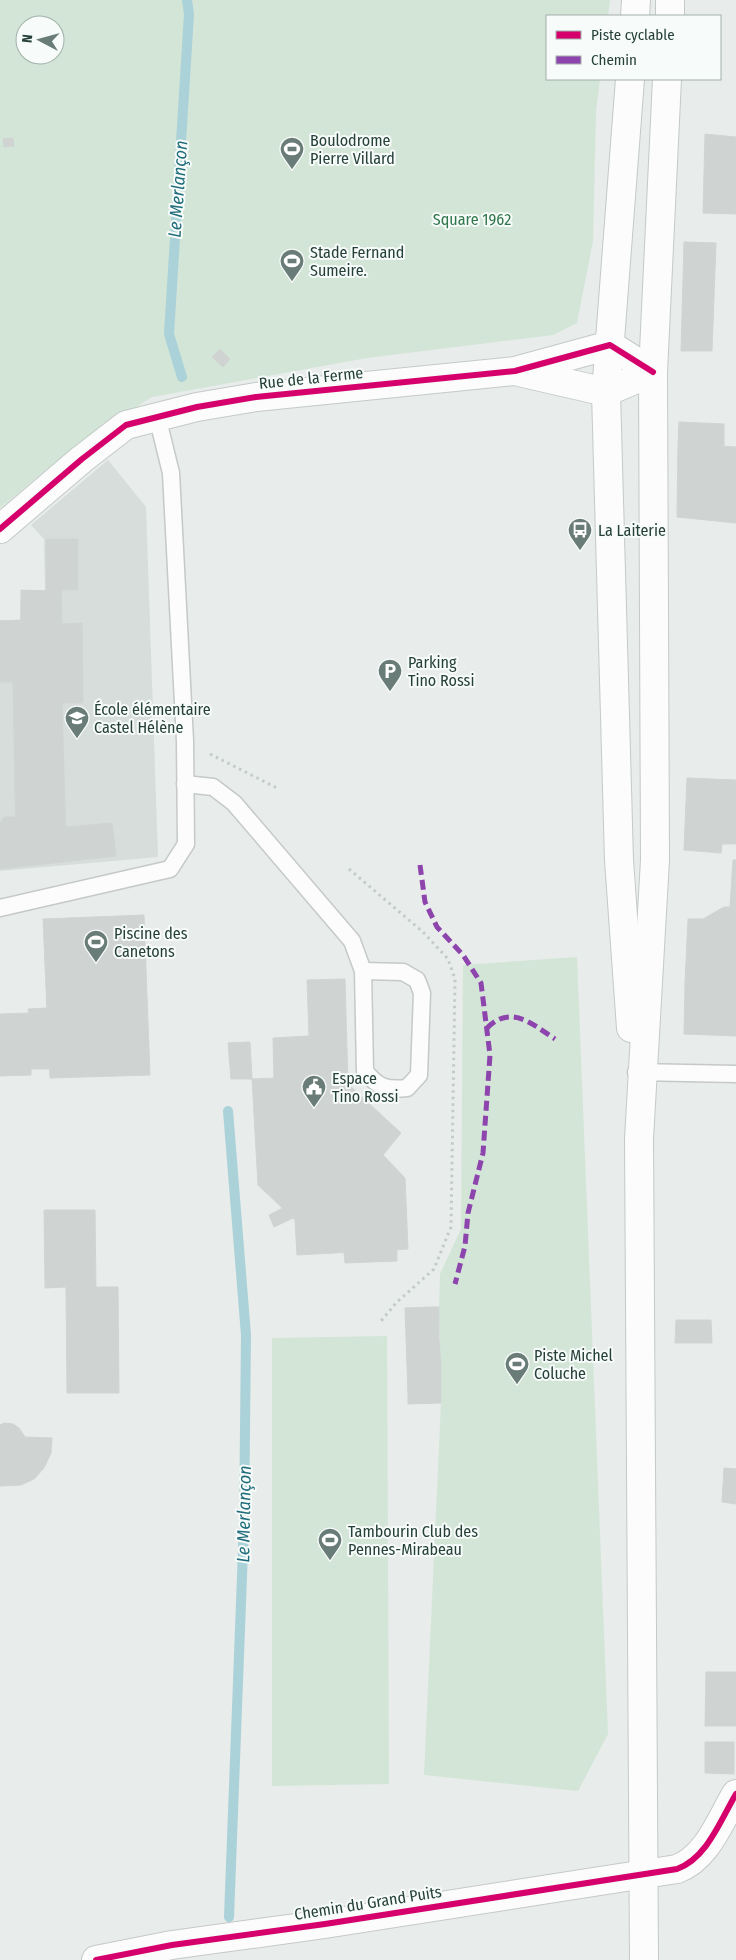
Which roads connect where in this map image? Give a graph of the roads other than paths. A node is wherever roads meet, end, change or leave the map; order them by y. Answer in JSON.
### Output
{"nodes":[{"id":1,"x":636,"y":0,"type":"edge"},
{"id":2,"x":670,"y":0,"type":"edge"},
{"id":3,"x":635,"y":15,"type":"edge"},
{"id":4,"x":670,"y":15,"type":"edge"},
{"id":5,"x":630,"y":80,"type":"edge"},
{"id":6,"x":668,"y":80,"type":"edge"},
{"id":7,"x":610,"y":345,"type":"junction"},
{"id":8,"x":515,"y":371,"type":"junction"},
{"id":9,"x":653,"y":372,"type":"junction"},
{"id":10,"x":606,"y":392,"type":"junction"},
{"id":11,"x":157,"y":416,"type":"junction"},
{"id":12,"x":0,"y":529,"type":"edge"},
{"id":13,"x":185,"y":784,"type":"junction"},
{"id":14,"x":0,"y":908,"type":"edge"},
{"id":15,"x":364,"y":972,"type":"junction"},
{"id":16,"x":638,"y":1073,"type":"junction"},
{"id":17,"x":736,"y":1074,"type":"edge"},
{"id":18,"x":736,"y":1794,"type":"edge"},
{"id":19,"x":644,"y":1874,"type":"junction"},
{"id":20,"x":172,"y":1952,"type":"edge"},
{"id":21,"x":96,"y":1960,"type":"edge"},
{"id":22,"x":644,"y":1960,"type":"edge"}],
"edges":[{"from":1,"to":3,"type":"main road"},
{"from":2,"to":4,"type":"main road"},
{"from":5,"to":7,"type":"main road"},
{"from":6,"to":9,"type":"main road"},
{"from":7,"to":8,"type":"main road","name":"Rue de la Ferme"},
{"from":7,"to":9,"type":"main road"},
{"from":7,"to":10,"type":"main road"},
{"from":8,"to":10,"type":"main road","name":"Rue de la Ferme"},
{"from":8,"to":11,"type":"main road","name":"Rue de la Ferme"},
{"from":9,"to":10,"type":"main road"},
{"from":9,"to":16,"type":"main road"},
{"from":10,"to":16,"type":"main road"},
{"from":11,"to":12,"type":"main road","name":"Rue de la Ferme"},
{"from":11,"to":13,"type":"lane"},
{"from":13,"to":14,"type":"lane"},
{"from":13,"to":15,"type":"lane"},
{"from":15,"to":15,"type":"lane"},
{"from":16,"to":17,"type":"lane"},
{"from":16,"to":19,"type":"main road"},
{"from":18,"to":19,"type":"main road","name":"Chemin du Grand Puits"},
{"from":19,"to":20,"type":"main road","name":"Chemin du Grand Puits"},
{"from":19,"to":22,"type":"main road"},
{"from":20,"to":21,"type":"main road","name":"Chemin du Grand Puits"}]}
